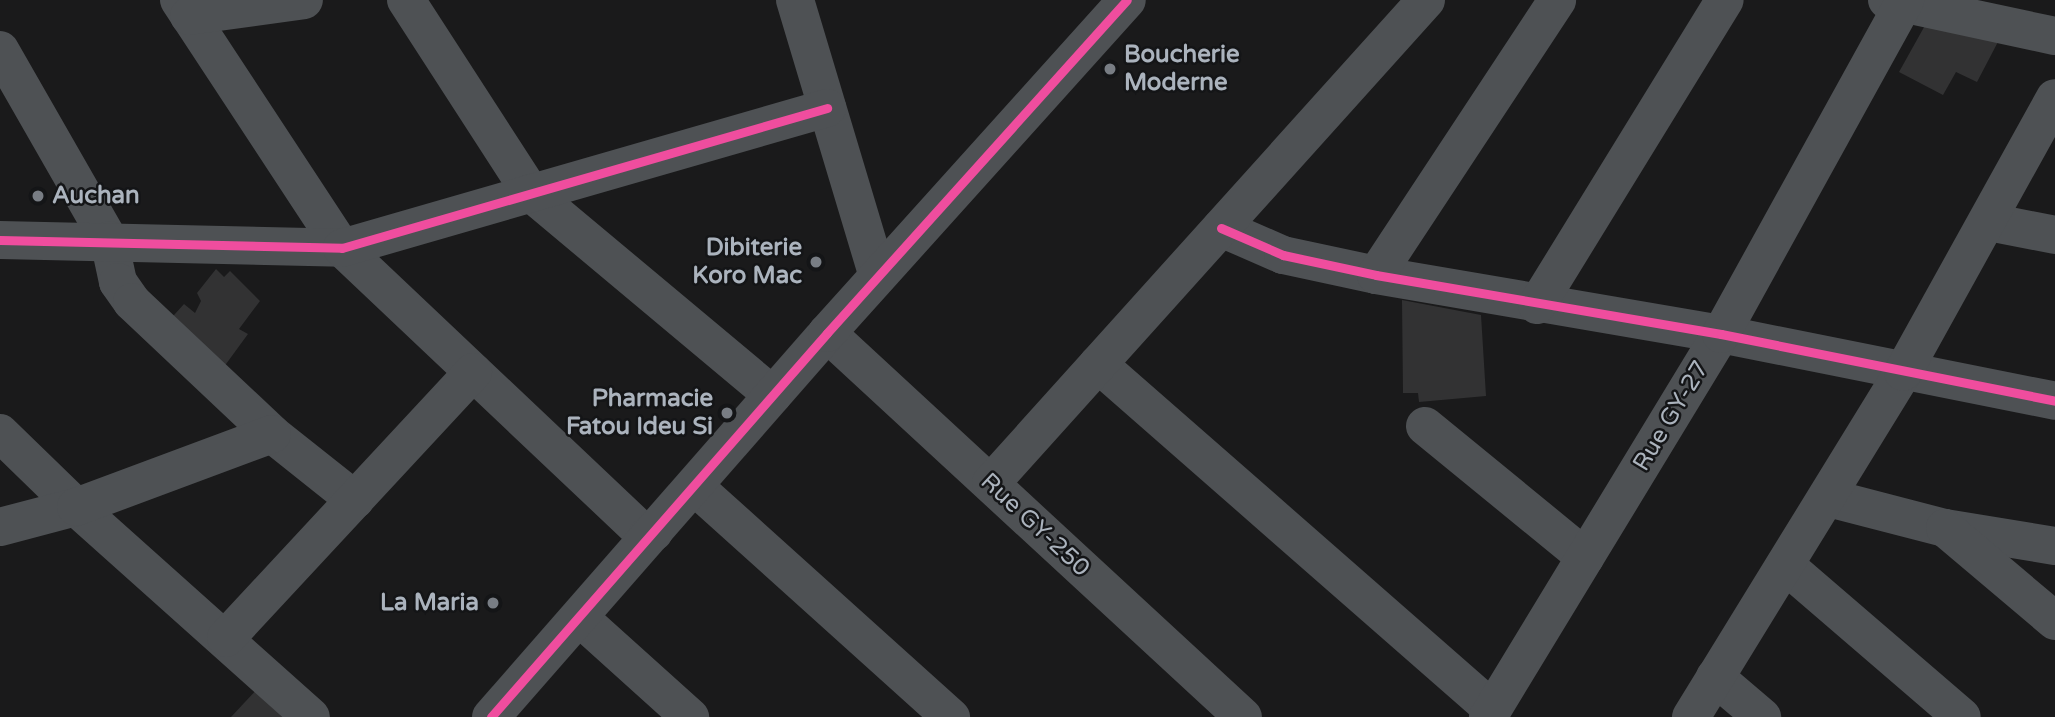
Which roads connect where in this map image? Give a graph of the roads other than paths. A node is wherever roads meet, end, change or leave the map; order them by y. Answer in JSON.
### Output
{"nodes":[{"id":1,"x":304,"y":0,"type":"edge"},
{"id":2,"x":406,"y":0,"type":"edge"},
{"id":3,"x":795,"y":0,"type":"edge"},
{"id":4,"x":1127,"y":0,"type":"edge"},
{"id":5,"x":1426,"y":0,"type":"edge"},
{"id":6,"x":1558,"y":0,"type":"edge"},
{"id":7,"x":1726,"y":0,"type":"edge"},
{"id":8,"x":1899,"y":1,"type":"edge"},
{"id":9,"x":184,"y":8,"type":"edge"},
{"id":10,"x":2055,"y":36,"type":"edge"},
{"id":11,"x":0,"y":50,"type":"edge"},
{"id":12,"x":2055,"y":97,"type":"edge"},
{"id":13,"x":827,"y":107,"type":"junction"},
{"id":14,"x":531,"y":194,"type":"junction"},
{"id":15,"x":1989,"y":222,"type":"junction"},
{"id":16,"x":1221,"y":228,"type":"junction"},
{"id":17,"x":2055,"y":235,"type":"edge"},
{"id":18,"x":0,"y":240,"type":"edge"},
{"id":19,"x":109,"y":240,"type":"junction"},
{"id":20,"x":342,"y":248,"type":"junction"},
{"id":21,"x":1376,"y":275,"type":"junction"},
{"id":22,"x":878,"y":276,"type":"junction"},
{"id":23,"x":1537,"y":305,"type":"junction"},
{"id":24,"x":827,"y":333,"type":"junction"},
{"id":25,"x":1721,"y":334,"type":"junction"},
{"id":26,"x":1098,"y":364,"type":"junction"},
{"id":27,"x":473,"y":372,"type":"junction"},
{"id":28,"x":1903,"y":372,"type":"junction"},
{"id":29,"x":773,"y":395,"type":"junction"},
{"id":30,"x":2055,"y":401,"type":"edge"},
{"id":31,"x":1425,"y":426,"type":"dead end"},
{"id":32,"x":0,"y":433,"type":"edge"},
{"id":33,"x":272,"y":434,"type":"junction"},
{"id":34,"x":991,"y":483,"type":"junction"},
{"id":35,"x":694,"y":486,"type":"junction"},
{"id":36,"x":1829,"y":498,"type":"junction"},
{"id":37,"x":355,"y":500,"type":"junction"},
{"id":38,"x":76,"y":508,"type":"junction"},
{"id":39,"x":0,"y":527,"type":"edge"},
{"id":40,"x":1945,"y":528,"type":"junction"},
{"id":41,"x":654,"y":532,"type":"junction"},
{"id":42,"x":2055,"y":546,"type":"edge"},
{"id":43,"x":1585,"y":557,"type":"junction"},
{"id":44,"x":1785,"y":565,"type":"junction"},
{"id":45,"x":581,"y":619,"type":"junction"},
{"id":46,"x":2055,"y":621,"type":"edge"},
{"id":47,"x":226,"y":638,"type":"junction"},
{"id":48,"x":1715,"y":677,"type":"junction"},
{"id":49,"x":1490,"y":713,"type":"edge"},
{"id":50,"x":311,"y":717,"type":"edge"},
{"id":51,"x":491,"y":717,"type":"edge"},
{"id":52,"x":690,"y":717,"type":"edge"},
{"id":53,"x":951,"y":717,"type":"edge"},
{"id":54,"x":1242,"y":717,"type":"edge"},
{"id":55,"x":1691,"y":717,"type":"edge"},
{"id":56,"x":1762,"y":717,"type":"edge"},
{"id":57,"x":1962,"y":717,"type":"edge"}],
"edges":[{"from":1,"to":9,"type":"street"},
{"from":2,"to":14,"type":"street"},
{"from":3,"to":13,"type":"street"},
{"from":4,"to":22,"type":"street"},
{"from":5,"to":16,"type":"street"},
{"from":6,"to":21,"type":"street"},
{"from":7,"to":23,"type":"street"},
{"from":8,"to":10,"type":"street"},
{"from":8,"to":25,"type":"street","name":"Rue GY-27"},
{"from":9,"to":20,"type":"street"},
{"from":11,"to":19,"type":"street"},
{"from":12,"to":15,"type":"street"},
{"from":13,"to":14,"type":"street"},
{"from":13,"to":22,"type":"street"},
{"from":14,"to":20,"type":"street"},
{"from":14,"to":29,"type":"street"},
{"from":15,"to":17,"type":"street"},
{"from":15,"to":28,"type":"street"},
{"from":16,"to":21,"type":"street"},
{"from":16,"to":26,"type":"street"},
{"from":18,"to":19,"type":"street"},
{"from":19,"to":20,"type":"street"},
{"from":19,"to":33,"type":"street"},
{"from":20,"to":27,"type":"street"},
{"from":21,"to":23,"type":"street"},
{"from":22,"to":24,"type":"street"},
{"from":23,"to":25,"type":"street"},
{"from":24,"to":29,"type":"street"},
{"from":24,"to":34,"type":"street","name":"Rue GY-250"},
{"from":25,"to":28,"type":"street"},
{"from":25,"to":43,"type":"street","name":"Rue GY-27"},
{"from":26,"to":34,"type":"street"},
{"from":26,"to":49,"type":"street"},
{"from":27,"to":37,"type":"street"},
{"from":27,"to":41,"type":"street"},
{"from":28,"to":30,"type":"street"},
{"from":28,"to":36,"type":"street"},
{"from":29,"to":35,"type":"street"},
{"from":31,"to":43,"type":"street"},
{"from":32,"to":38,"type":"street"},
{"from":33,"to":37,"type":"street"},
{"from":33,"to":38,"type":"street"},
{"from":34,"to":54,"type":"street","name":"Rue GY-250"},
{"from":35,"to":41,"type":"street"},
{"from":35,"to":53,"type":"street"},
{"from":36,"to":40,"type":"street"},
{"from":36,"to":44,"type":"street"},
{"from":37,"to":47,"type":"street"},
{"from":38,"to":39,"type":"street"},
{"from":38,"to":47,"type":"street"},
{"from":40,"to":42,"type":"street"},
{"from":40,"to":46,"type":"street"},
{"from":41,"to":45,"type":"street"},
{"from":43,"to":49,"type":"street","name":"Rue GY-27"},
{"from":44,"to":48,"type":"street"},
{"from":44,"to":57,"type":"street"},
{"from":45,"to":51,"type":"street"},
{"from":45,"to":52,"type":"street"},
{"from":47,"to":50,"type":"street"},
{"from":48,"to":55,"type":"street"},
{"from":48,"to":56,"type":"street"}]}
